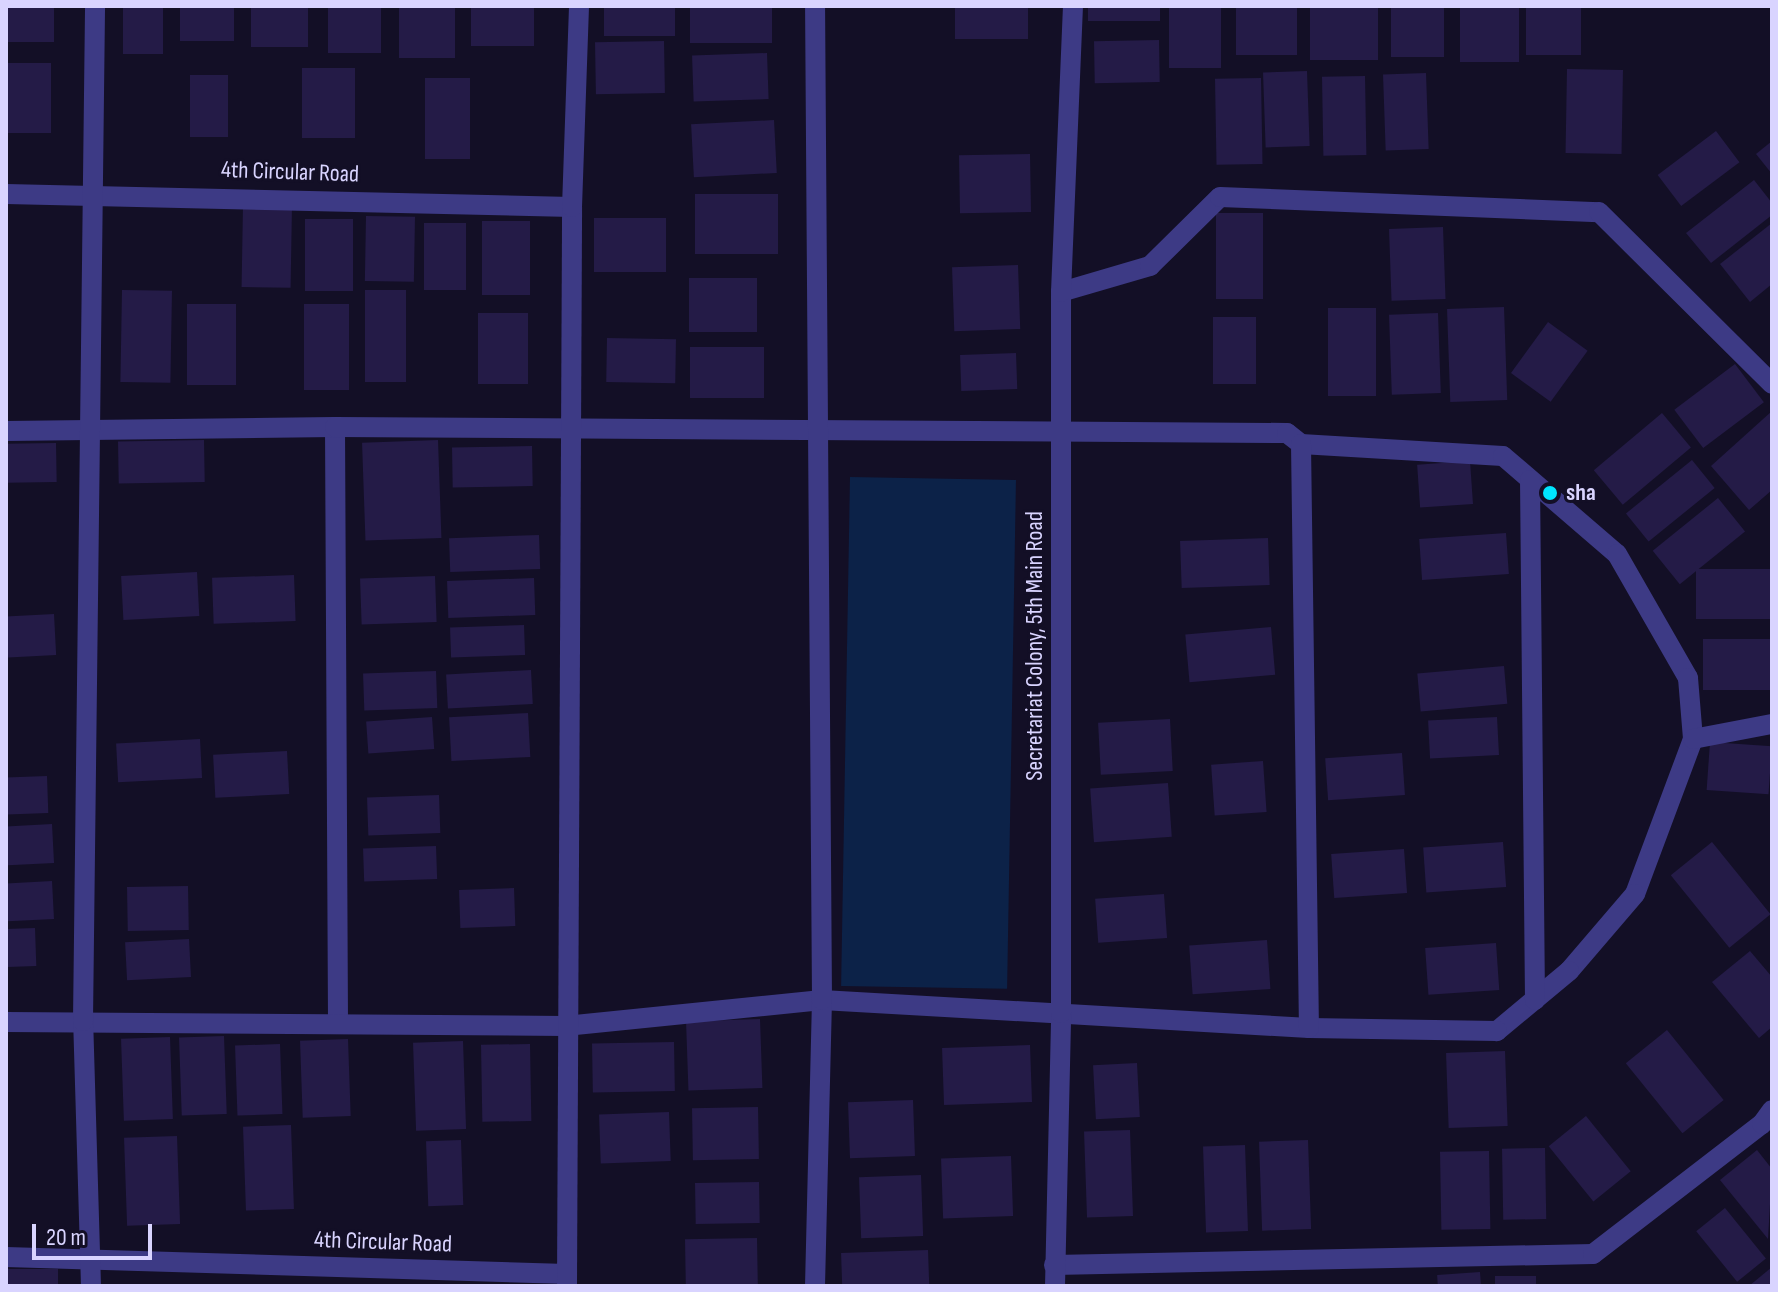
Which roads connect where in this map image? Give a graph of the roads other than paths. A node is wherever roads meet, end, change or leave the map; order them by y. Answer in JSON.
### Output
{"nodes":[{"id":1,"x":95,"y":6,"type":"edge"},
{"id":2,"x":579,"y":6,"type":"edge"},
{"id":3,"x":815,"y":6,"type":"edge"},
{"id":4,"x":1073,"y":6,"type":"edge"},
{"id":5,"x":94,"y":193,"type":"junction"},
{"id":6,"x":6,"y":194,"type":"edge"},
{"id":7,"x":572,"y":207,"type":"junction"},
{"id":8,"x":1061,"y":292,"type":"junction"},
{"id":9,"x":1770,"y":378,"type":"edge"},
{"id":10,"x":335,"y":427,"type":"junction"},
{"id":11,"x":92,"y":430,"type":"junction"},
{"id":12,"x":571,"y":430,"type":"junction"},
{"id":13,"x":6,"y":431,"type":"edge"},
{"id":14,"x":822,"y":432,"type":"junction"},
{"id":15,"x":1060,"y":435,"type":"junction"},
{"id":16,"x":1301,"y":444,"type":"junction"},
{"id":17,"x":1530,"y":480,"type":"junction"},
{"id":18,"x":1772,"y":724,"type":"edge"},
{"id":19,"x":1693,"y":739,"type":"junction"},
{"id":20,"x":822,"y":1000,"type":"junction"},
{"id":21,"x":1535,"y":1000,"type":"junction"},
{"id":22,"x":1061,"y":1013,"type":"junction"},
{"id":23,"x":83,"y":1021,"type":"junction"},
{"id":24,"x":6,"y":1022,"type":"edge"},
{"id":25,"x":338,"y":1024,"type":"junction"},
{"id":26,"x":565,"y":1026,"type":"junction"},
{"id":27,"x":1309,"y":1028,"type":"junction"},
{"id":28,"x":1769,"y":1123,"type":"edge"},
{"id":29,"x":6,"y":1257,"type":"edge"},
{"id":30,"x":88,"y":1257,"type":"junction"},
{"id":31,"x":1054,"y":1276,"type":"edge"},
{"id":32,"x":567,"y":1280,"type":"edge"},
{"id":33,"x":91,"y":1286,"type":"edge"},
{"id":34,"x":815,"y":1286,"type":"edge"}],
"edges":[{"from":1,"to":5,"type":"street"},
{"from":2,"to":7,"type":"street"},
{"from":3,"to":14,"type":"street"},
{"from":4,"to":8,"type":"street","name":"Secretariat Colony, 5th Main Road"},
{"from":5,"to":6,"type":"street","name":"4th Circular Road"},
{"from":5,"to":7,"type":"street","name":"4th Circular Road"},
{"from":5,"to":11,"type":"street"},
{"from":7,"to":12,"type":"street"},
{"from":8,"to":9,"type":"street"},
{"from":8,"to":15,"type":"street","name":"Secretariat Colony, 5th Main Road"},
{"from":10,"to":11,"type":"street"},
{"from":10,"to":12,"type":"street"},
{"from":10,"to":25,"type":"street"},
{"from":11,"to":13,"type":"street"},
{"from":11,"to":23,"type":"street"},
{"from":12,"to":14,"type":"street"},
{"from":12,"to":26,"type":"street"},
{"from":14,"to":15,"type":"street"},
{"from":14,"to":20,"type":"street"},
{"from":15,"to":16,"type":"street"},
{"from":15,"to":22,"type":"street","name":"Secretariat Colony, 5th Main Road"},
{"from":16,"to":17,"type":"street"},
{"from":16,"to":27,"type":"street"},
{"from":17,"to":19,"type":"street"},
{"from":17,"to":21,"type":"street"},
{"from":18,"to":19,"type":"street"},
{"from":19,"to":21,"type":"street"},
{"from":20,"to":22,"type":"street"},
{"from":20,"to":26,"type":"street"},
{"from":20,"to":34,"type":"street"},
{"from":21,"to":27,"type":"street"},
{"from":22,"to":27,"type":"street"},
{"from":22,"to":31,"type":"street","name":"Secretariat Colony, 5th Main Road"},
{"from":23,"to":24,"type":"street"},
{"from":23,"to":25,"type":"street"},
{"from":23,"to":30,"type":"street"},
{"from":25,"to":26,"type":"street"},
{"from":26,"to":32,"type":"street"},
{"from":28,"to":31,"type":"street"},
{"from":29,"to":30,"type":"street","name":"4th Circular Road"},
{"from":30,"to":32,"type":"street","name":"4th Circular Road"},
{"from":30,"to":33,"type":"street"}]}
